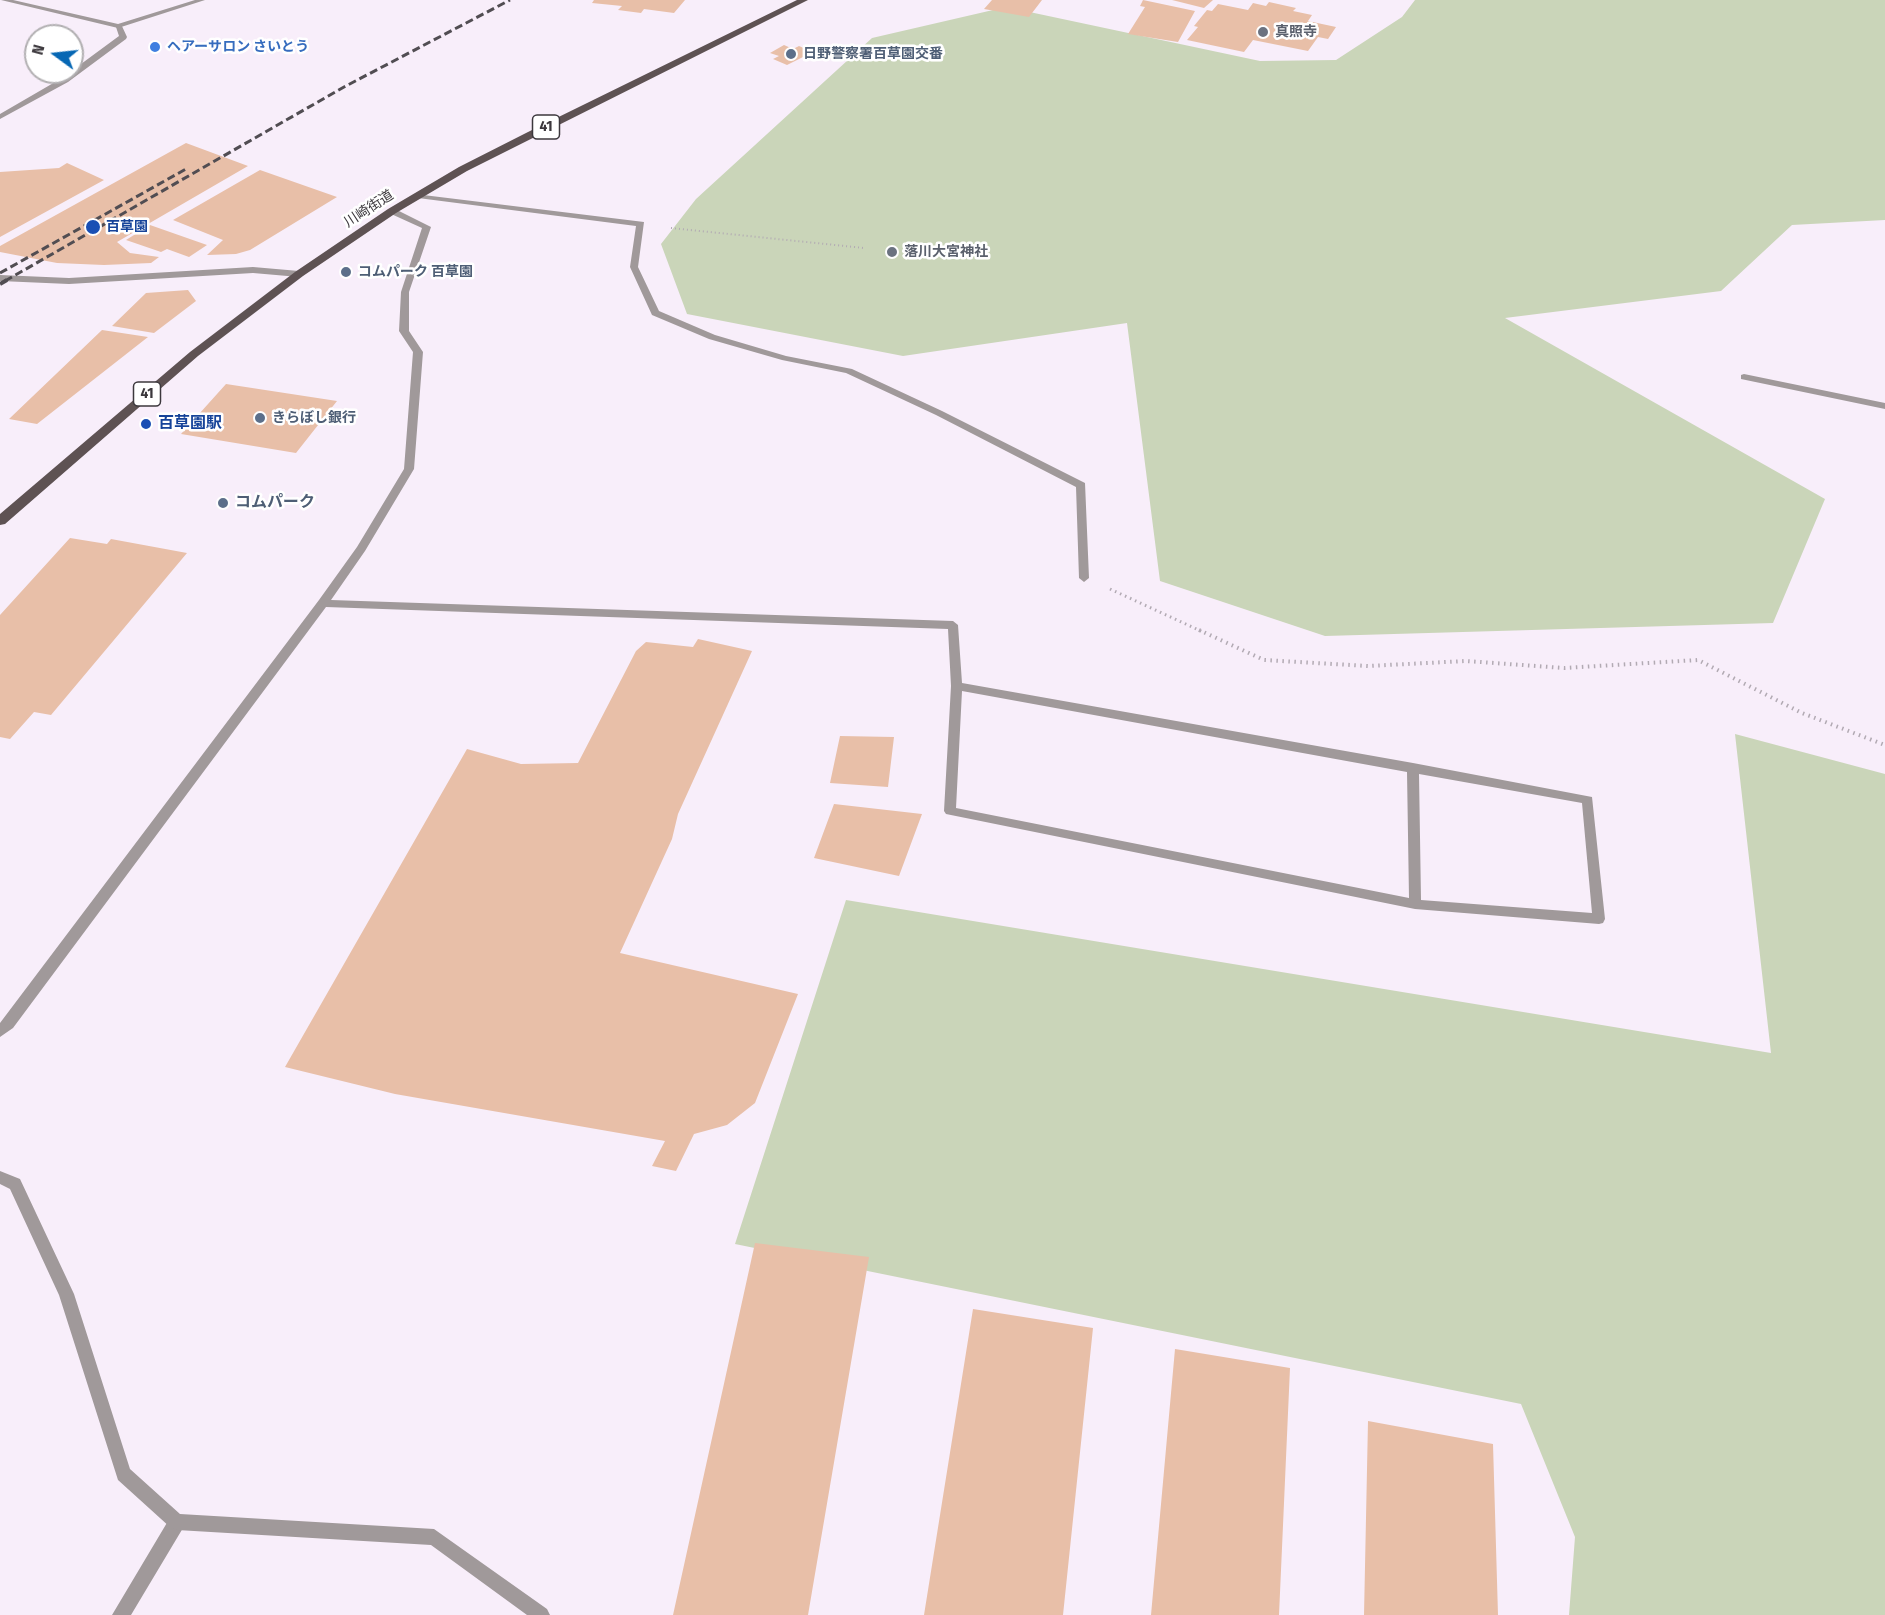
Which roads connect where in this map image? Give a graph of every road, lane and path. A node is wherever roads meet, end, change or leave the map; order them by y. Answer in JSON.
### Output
{"nodes":[{"id":1,"x":4,"y":0,"type":"edge"},
{"id":2,"x":202,"y":0,"type":"edge"},
{"id":3,"x":804,"y":0,"type":"edge"},
{"id":4,"x":118,"y":26,"type":"junction"},
{"id":5,"x":0,"y":117,"type":"edge"},
{"id":6,"x":418,"y":196,"type":"junction"},
{"id":7,"x":392,"y":211,"type":"junction"},
{"id":8,"x":640,"y":224,"type":"junction"},
{"id":9,"x":864,"y":248,"type":"dead end"},
{"id":10,"x":299,"y":274,"type":"junction"},
{"id":11,"x":0,"y":278,"type":"edge"},
{"id":12,"x":1744,"y":377,"type":"dead end"},
{"id":13,"x":1885,"y":406,"type":"edge"},
{"id":14,"x":0,"y":521,"type":"edge"},
{"id":15,"x":1084,"y":578,"type":"joint"},
{"id":16,"x":323,"y":603,"type":"junction"},
{"id":17,"x":957,"y":686,"type":"junction"},
{"id":18,"x":1885,"y":744,"type":"edge"},
{"id":19,"x":1413,"y":767,"type":"junction"},
{"id":20,"x":1416,"y":904,"type":"junction"},
{"id":21,"x":0,"y":1031,"type":"edge"},
{"id":22,"x":0,"y":1177,"type":"edge"},
{"id":23,"x":177,"y":1522,"type":"junction"},
{"id":24,"x":121,"y":1615,"type":"edge"},
{"id":25,"x":542,"y":1615,"type":"edge"}],
"edges":[{"from":1,"to":4,"type":"street"},
{"from":2,"to":4,"type":"street"},
{"from":3,"to":6,"type":"main road","name":"川崎街道","number":"41"},
{"from":4,"to":5,"type":"street"},
{"from":6,"to":7,"type":"main road","name":"川崎街道","number":"41"},
{"from":6,"to":8,"type":"street"},
{"from":7,"to":10,"type":"main road","name":"川崎街道","number":"41"},
{"from":7,"to":16,"type":"street"},
{"from":8,"to":9,"type":"path"},
{"from":8,"to":15,"type":"street"},
{"from":10,"to":11,"type":"street"},
{"from":10,"to":14,"type":"main road","name":"川崎街道","number":"41"},
{"from":12,"to":13,"type":"street"},
{"from":15,"to":18,"type":"path"},
{"from":16,"to":17,"type":"street"},
{"from":16,"to":21,"type":"street"},
{"from":17,"to":19,"type":"street"},
{"from":17,"to":20,"type":"street"},
{"from":19,"to":20,"type":"street"},
{"from":19,"to":20,"type":"street"},
{"from":22,"to":23,"type":"street"},
{"from":23,"to":24,"type":"street"},
{"from":23,"to":25,"type":"street"}]}
